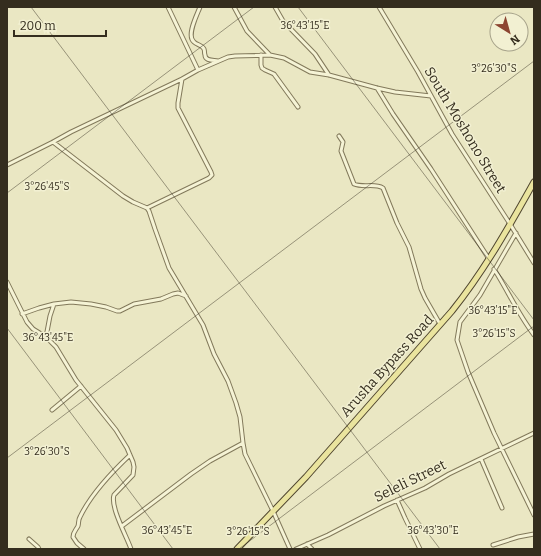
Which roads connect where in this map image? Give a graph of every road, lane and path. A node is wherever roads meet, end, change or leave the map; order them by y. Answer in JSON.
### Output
{"nodes":[{"id":1,"x":168,"y":7,"type":"edge"},
{"id":2,"x":200,"y":7,"type":"edge"},
{"id":3,"x":234,"y":7,"type":"edge"},
{"id":4,"x":275,"y":7,"type":"edge"},
{"id":5,"x":379,"y":7,"type":"edge"},
{"id":6,"x":270,"y":55,"type":"junction"},
{"id":7,"x":261,"y":56,"type":"junction"},
{"id":8,"x":219,"y":61,"type":"junction"},
{"id":9,"x":198,"y":70,"type":"junction"},
{"id":10,"x":328,"y":75,"type":"junction"},
{"id":11,"x":182,"y":79,"type":"junction"},
{"id":12,"x":377,"y":88,"type":"junction"},
{"id":13,"x":431,"y":96,"type":"junction"},
{"id":14,"x":298,"y":107,"type":"dead end"},
{"id":15,"x":339,"y":136,"type":"dead end"},
{"id":16,"x":54,"y":142,"type":"junction"},
{"id":17,"x":7,"y":164,"type":"edge"},
{"id":18,"x":534,"y":182,"type":"edge"},
{"id":19,"x":147,"y":208,"type":"junction"},
{"id":20,"x":510,"y":224,"type":"junction"},
{"id":21,"x":516,"y":233,"type":"junction"},
{"id":22,"x":489,"y":259,"type":"junction"},
{"id":23,"x":534,"y":263,"type":"edge"},
{"id":24,"x":494,"y":269,"type":"junction"},
{"id":25,"x":7,"y":282,"type":"edge"},
{"id":26,"x":8,"y":287,"type":"edge"},
{"id":27,"x":186,"y":296,"type":"junction"},
{"id":28,"x":54,"y":304,"type":"junction"},
{"id":29,"x":22,"y":314,"type":"junction"},
{"id":30,"x":440,"y":324,"type":"junction"},
{"id":31,"x":534,"y":335,"type":"edge"},
{"id":32,"x":46,"y":337,"type":"junction"},
{"id":33,"x":81,"y":386,"type":"junction"},
{"id":34,"x":52,"y":410,"type":"dead end"},
{"id":35,"x":534,"y":433,"type":"edge"},
{"id":36,"x":243,"y":444,"type":"junction"},
{"id":37,"x":502,"y":449,"type":"junction"},
{"id":38,"x":130,"y":455,"type":"junction"},
{"id":39,"x":481,"y":458,"type":"junction"},
{"id":40,"x":397,"y":500,"type":"junction"},
{"id":41,"x":502,"y":508,"type":"dead end"},
{"id":42,"x":273,"y":512,"type":"junction"},
{"id":43,"x":534,"y":515,"type":"edge"},
{"id":44,"x":122,"y":526,"type":"junction"},
{"id":45,"x":534,"y":534,"type":"edge"},
{"id":46,"x":29,"y":539,"type":"dead end"},
{"id":47,"x":307,"y":544,"type":"junction"},
{"id":48,"x":493,"y":545,"type":"dead end"},
{"id":49,"x":39,"y":549,"type":"edge"},
{"id":50,"x":83,"y":549,"type":"edge"},
{"id":51,"x":132,"y":549,"type":"edge"},
{"id":52,"x":237,"y":549,"type":"edge"},
{"id":53,"x":290,"y":549,"type":"edge"},
{"id":54,"x":296,"y":549,"type":"edge"},
{"id":55,"x":312,"y":549,"type":"edge"},
{"id":56,"x":420,"y":549,"type":"edge"}],
"edges":[{"from":1,"to":9,"type":"street"},
{"from":2,"to":8,"type":"street"},
{"from":3,"to":6,"type":"street"},
{"from":4,"to":10,"type":"street"},
{"from":5,"to":13,"type":"street","name":"South Moshono Street"},
{"from":6,"to":7,"type":"street"},
{"from":6,"to":10,"type":"street"},
{"from":7,"to":8,"type":"street"},
{"from":7,"to":14,"type":"street"},
{"from":8,"to":9,"type":"street"},
{"from":9,"to":11,"type":"street"},
{"from":10,"to":12,"type":"street"},
{"from":11,"to":16,"type":"street"},
{"from":11,"to":19,"type":"street"},
{"from":12,"to":13,"type":"street"},
{"from":12,"to":22,"type":"street"},
{"from":13,"to":20,"type":"street","name":"South Moshono Street"},
{"from":15,"to":30,"type":"street"},
{"from":16,"to":17,"type":"street"},
{"from":16,"to":19,"type":"street"},
{"from":18,"to":20,"type":"main road","name":"Arusha Bypass Road"},
{"from":19,"to":27,"type":"street"},
{"from":20,"to":21,"type":"street","name":"South Moshono Street"},
{"from":20,"to":22,"type":"main road","name":"Arusha Bypass Road"},
{"from":21,"to":23,"type":"street","name":"South Moshono Street"},
{"from":21,"to":24,"type":"street"},
{"from":22,"to":30,"type":"main road","name":"Arusha Bypass Road"},
{"from":24,"to":31,"type":"street"},
{"from":24,"to":37,"type":"street"},
{"from":25,"to":26,"type":"street"},
{"from":26,"to":29,"type":"street"},
{"from":27,"to":28,"type":"street"},
{"from":27,"to":36,"type":"street"},
{"from":28,"to":29,"type":"street"},
{"from":28,"to":32,"type":"street"},
{"from":29,"to":32,"type":"street"},
{"from":30,"to":42,"type":"main road","name":"Arusha Bypass Road"},
{"from":32,"to":33,"type":"street"},
{"from":33,"to":34,"type":"street"},
{"from":33,"to":38,"type":"street"},
{"from":35,"to":37,"type":"street","name":"Seleli Street"},
{"from":36,"to":42,"type":"street"},
{"from":36,"to":44,"type":"street"},
{"from":37,"to":39,"type":"street","name":"Seleli Street"},
{"from":37,"to":43,"type":"street"},
{"from":38,"to":44,"type":"street"},
{"from":38,"to":50,"type":"street"},
{"from":39,"to":40,"type":"street","name":"Seleli Street"},
{"from":39,"to":41,"type":"street"},
{"from":40,"to":47,"type":"street","name":"Seleli Street"},
{"from":40,"to":56,"type":"street"},
{"from":42,"to":52,"type":"main road","name":"Arusha Bypass Road"},
{"from":42,"to":53,"type":"street"},
{"from":44,"to":51,"type":"street"},
{"from":45,"to":48,"type":"street"},
{"from":46,"to":49,"type":"street"},
{"from":47,"to":54,"type":"street","name":"Seleli Street"},
{"from":47,"to":55,"type":"street"}]}
